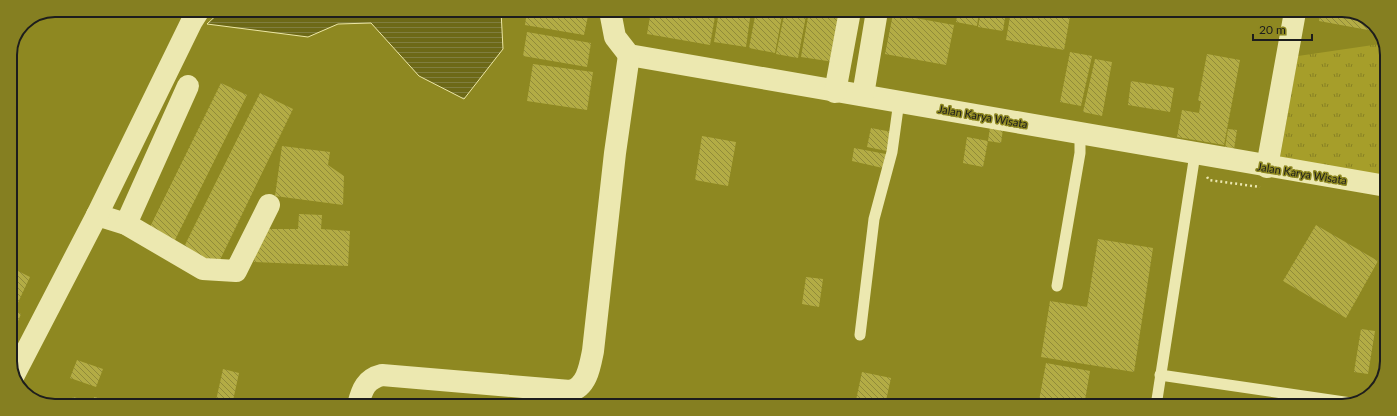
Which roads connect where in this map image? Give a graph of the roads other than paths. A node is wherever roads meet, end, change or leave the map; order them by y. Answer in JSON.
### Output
{"nodes":[{"id":1,"x":195,"y":17,"type":"edge"},
{"id":2,"x":611,"y":17,"type":"edge"},
{"id":3,"x":849,"y":17,"type":"edge"},
{"id":4,"x":876,"y":17,"type":"edge"},
{"id":5,"x":1294,"y":17,"type":"edge"},
{"id":6,"x":629,"y":55,"type":"junction"},
{"id":7,"x":188,"y":86,"type":"dead end"},
{"id":8,"x":835,"y":92,"type":"junction"},
{"id":9,"x":863,"y":95,"type":"junction"},
{"id":10,"x":899,"y":101,"type":"junction"},
{"id":11,"x":1080,"y":134,"type":"junction"},
{"id":12,"x":1195,"y":154,"type":"junction"},
{"id":13,"x":1267,"y":167,"type":"junction"},
{"id":14,"x":1380,"y":185,"type":"edge"},
{"id":15,"x":269,"y":205,"type":"dead end"},
{"id":16,"x":97,"y":215,"type":"junction"},
{"id":17,"x":126,"y":224,"type":"junction"},
{"id":18,"x":1057,"y":286,"type":"dead end"},
{"id":19,"x":860,"y":335,"type":"dead end"},
{"id":20,"x":18,"y":368,"type":"edge"},
{"id":21,"x":1160,"y":375,"type":"junction"},
{"id":22,"x":360,"y":399,"type":"edge"},
{"id":23,"x":1157,"y":399,"type":"edge"},
{"id":24,"x":1324,"y":399,"type":"edge"}],
"edges":[{"from":1,"to":16,"type":"street"},
{"from":2,"to":6,"type":"street"},
{"from":3,"to":8,"type":"street"},
{"from":4,"to":9,"type":"street"},
{"from":5,"to":13,"type":"street"},
{"from":6,"to":8,"type":"street","name":"Jalan Karya Wisata"},
{"from":6,"to":22,"type":"street"},
{"from":7,"to":17,"type":"street"},
{"from":8,"to":9,"type":"street","name":"Jalan Karya Wisata"},
{"from":9,"to":10,"type":"street","name":"Jalan Karya Wisata"},
{"from":10,"to":11,"type":"street","name":"Jalan Karya Wisata"},
{"from":10,"to":19,"type":"lane"},
{"from":11,"to":12,"type":"street","name":"Jalan Karya Wisata"},
{"from":11,"to":18,"type":"lane"},
{"from":12,"to":13,"type":"street","name":"Jalan Karya Wisata"},
{"from":12,"to":21,"type":"lane"},
{"from":13,"to":14,"type":"street","name":"Jalan Karya Wisata"},
{"from":15,"to":17,"type":"street"},
{"from":16,"to":17,"type":"street"},
{"from":16,"to":20,"type":"street"},
{"from":21,"to":23,"type":"lane"},
{"from":21,"to":24,"type":"lane"}]}
